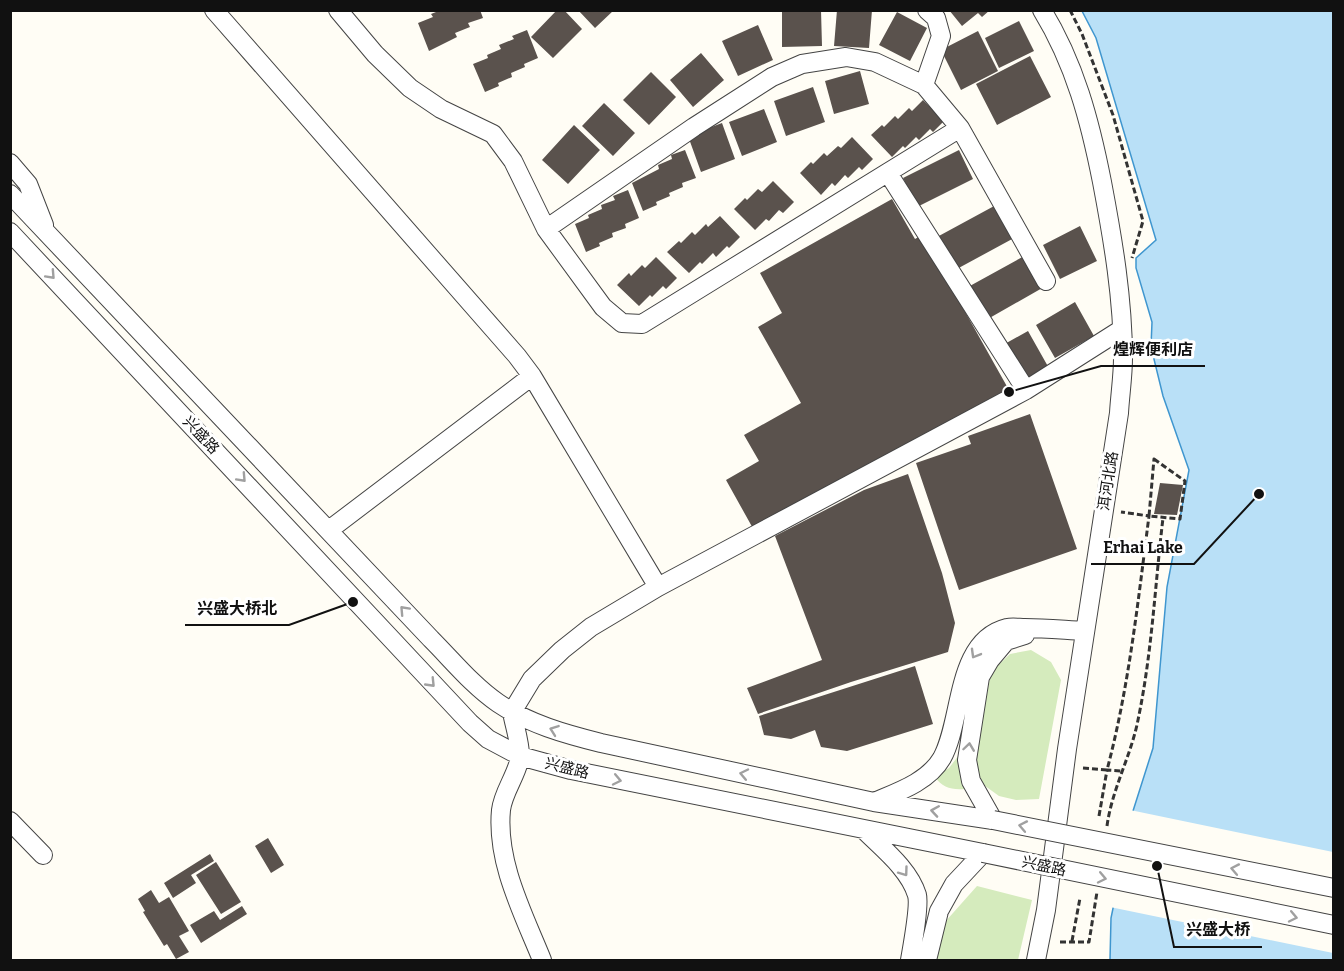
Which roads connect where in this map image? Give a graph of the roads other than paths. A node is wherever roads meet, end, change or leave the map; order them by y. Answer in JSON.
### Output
{"nodes":[{"id":1,"x":214,"y":10,"type":"edge"},
{"id":2,"x":338,"y":10,"type":"edge"},
{"id":3,"x":927,"y":10,"type":"edge"},
{"id":4,"x":1042,"y":10,"type":"edge"},
{"id":5,"x":924,"y":85,"type":"junction"},
{"id":6,"x":960,"y":128,"type":"junction"},
{"id":7,"x":10,"y":163,"type":"edge"},
{"id":8,"x":888,"y":173,"type":"junction"},
{"id":9,"x":10,"y":194,"type":"edge"},
{"id":10,"x":546,"y":229,"type":"junction"},
{"id":11,"x":10,"y":232,"type":"edge"},
{"id":12,"x":48,"y":235,"type":"junction"},
{"id":13,"x":1046,"y":281,"type":"dead end"},
{"id":14,"x":1122,"y":329,"type":"junction"},
{"id":15,"x":532,"y":376,"type":"junction"},
{"id":16,"x":1026,"y":390,"type":"junction"},
{"id":17,"x":329,"y":530,"type":"junction"},
{"id":18,"x":658,"y":587,"type":"junction"},
{"id":19,"x":1044,"y":628,"type":"junction"},
{"id":20,"x":1085,"y":631,"type":"junction"},
{"id":21,"x":512,"y":712,"type":"junction"},
{"id":22,"x":520,"y":756,"type":"junction"},
{"id":23,"x":874,"y":802,"type":"junction"},
{"id":24,"x":10,"y":820,"type":"edge"},
{"id":25,"x":993,"y":820,"type":"junction"},
{"id":26,"x":864,"y":830,"type":"junction"},
{"id":27,"x":983,"y":854,"type":"junction"},
{"id":28,"x":43,"y":855,"type":"dead end"},
{"id":29,"x":1334,"y":888,"type":"edge"},
{"id":30,"x":1334,"y":925,"type":"edge"},
{"id":31,"x":542,"y":960,"type":"edge"},
{"id":32,"x":910,"y":960,"type":"edge"},
{"id":33,"x":927,"y":960,"type":"edge"},
{"id":34,"x":1036,"y":960,"type":"edge"}],
"edges":[{"from":1,"to":15,"type":"street"},
{"from":2,"to":10,"type":"street"},
{"from":3,"to":5,"type":"street"},
{"from":4,"to":14,"type":"street","name":"洱河北路"},
{"from":5,"to":6,"type":"street"},
{"from":5,"to":10,"type":"street"},
{"from":6,"to":8,"type":"street"},
{"from":6,"to":13,"type":"street"},
{"from":7,"to":12,"type":"street"},
{"from":8,"to":10,"type":"street"},
{"from":8,"to":16,"type":"street"},
{"from":9,"to":12,"type":"street","name":"兴盛路"},
{"from":11,"to":22,"type":"street","name":"兴盛路","one_way":true},
{"from":12,"to":17,"type":"street","name":"兴盛路"},
{"from":14,"to":16,"type":"street"},
{"from":14,"to":20,"type":"street","name":"洱河北路"},
{"from":15,"to":17,"type":"street"},
{"from":15,"to":18,"type":"street"},
{"from":16,"to":18,"type":"street"},
{"from":21,"to":17,"type":"street","name":"兴盛路","one_way":true},
{"from":18,"to":21,"type":"street"},
{"from":19,"to":20,"type":"street"},
{"from":19,"to":23,"type":"street","one_way":true},
{"from":25,"to":19,"type":"street","one_way":true},
{"from":20,"to":34,"type":"street","name":"洱河北路"},
{"from":21,"to":22,"type":"street"},
{"from":23,"to":21,"type":"street","name":"兴盛路","one_way":true},
{"from":22,"to":26,"type":"street","name":"兴盛路","one_way":true},
{"from":22,"to":31,"type":"street"},
{"from":25,"to":23,"type":"street","name":"兴盛路","one_way":true},
{"from":24,"to":28,"type":"street"},
{"from":29,"to":25,"type":"street","name":"兴盛路","one_way":true,"bridge":true},
{"from":26,"to":27,"type":"street","name":"兴盛路"},
{"from":26,"to":32,"type":"street","one_way":true},
{"from":27,"to":30,"type":"street","name":"兴盛路","one_way":true,"bridge":true},
{"from":27,"to":33,"type":"street"}]}
